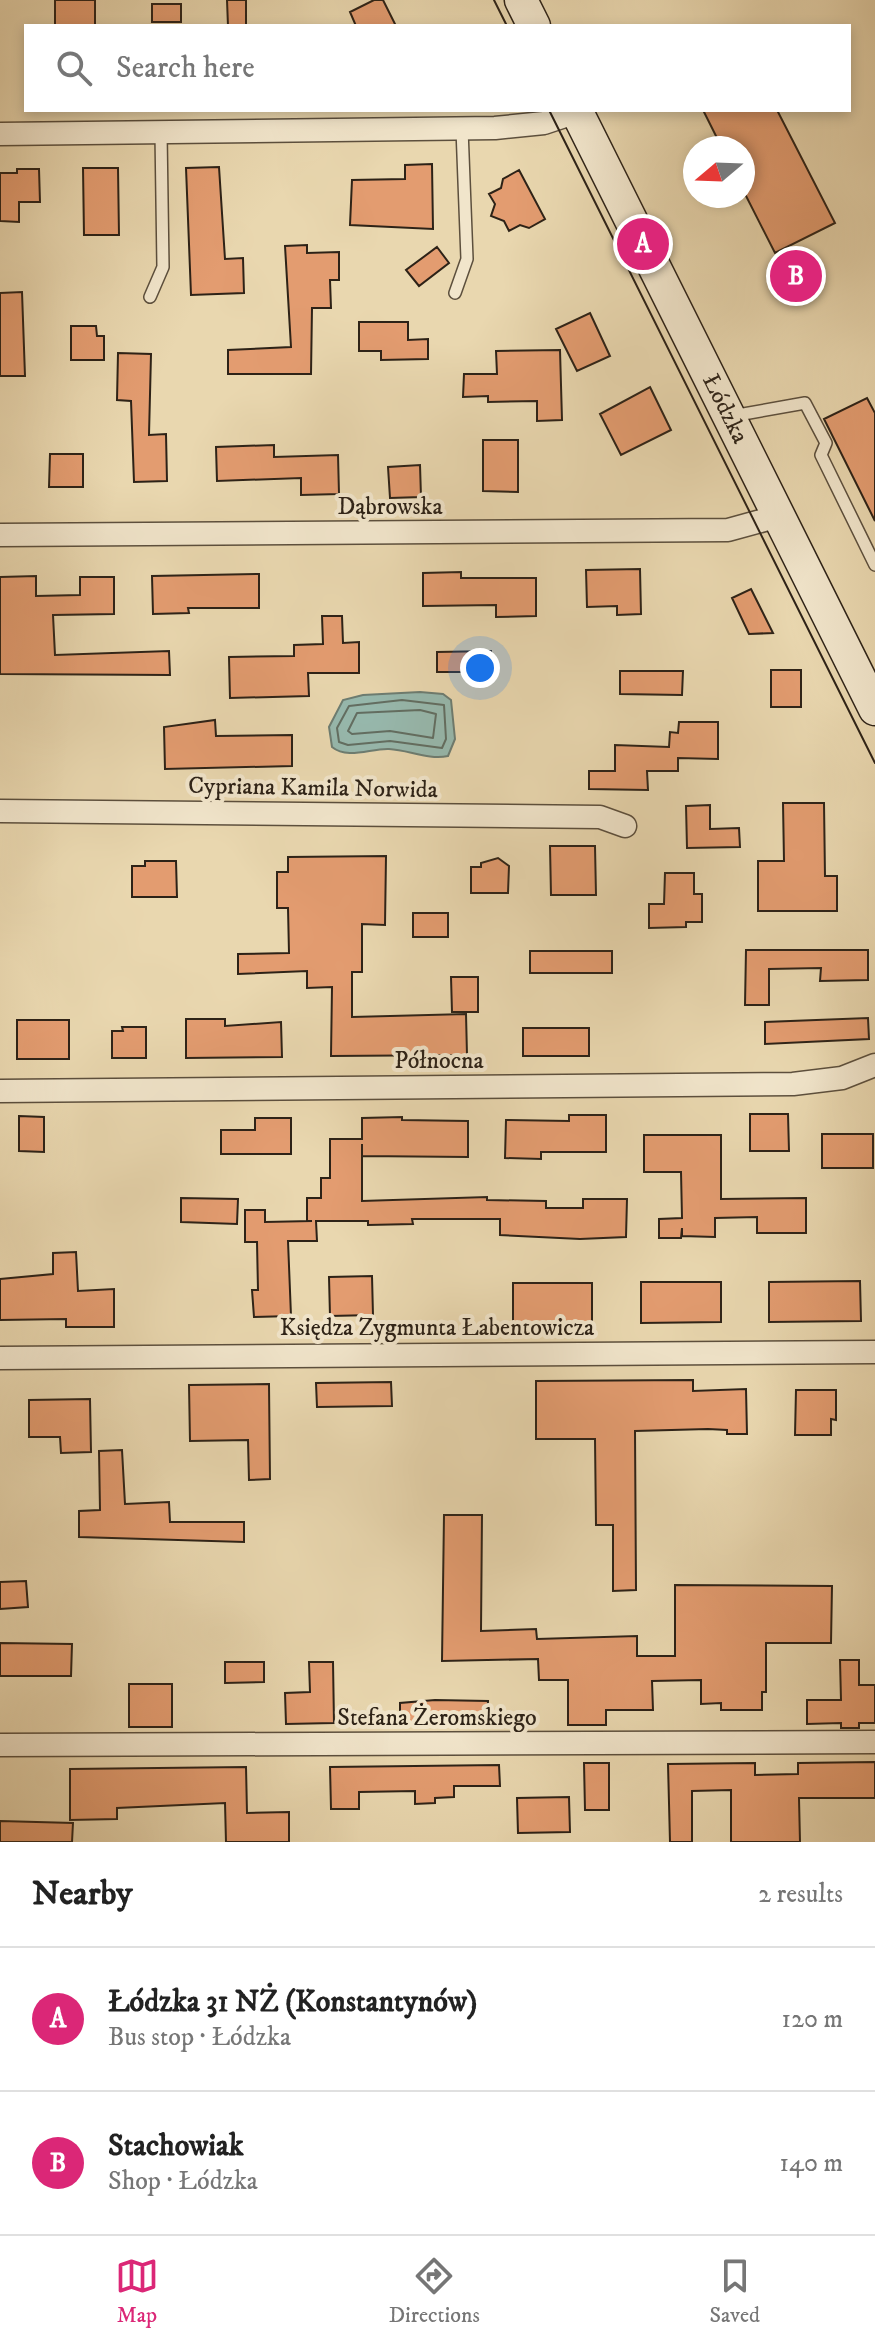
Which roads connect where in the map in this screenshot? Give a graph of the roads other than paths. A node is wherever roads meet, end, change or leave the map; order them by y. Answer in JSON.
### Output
{"nodes":[{"id":1,"x":521,"y":0,"type":"edge"},
{"id":2,"x":533,"y":24,"type":"edge"},
{"id":3,"x":573,"y":112,"type":"edge"},
{"id":4,"x":577,"y":112,"type":"edge"},
{"id":5,"x":462,"y":129,"type":"junction"},
{"id":6,"x":161,"y":133,"type":"junction"},
{"id":7,"x":0,"y":134,"type":"edge"},
{"id":8,"x":455,"y":293,"type":"dead end"},
{"id":9,"x":150,"y":297,"type":"dead end"},
{"id":10,"x":729,"y":416,"type":"junction"},
{"id":11,"x":779,"y":516,"type":"junction"},
{"id":12,"x":0,"y":535,"type":"edge"},
{"id":13,"x":875,"y":565,"type":"edge"},
{"id":14,"x":875,"y":709,"type":"edge"},
{"id":15,"x":0,"y":811,"type":"edge"},
{"id":16,"x":625,"y":826,"type":"dead end"},
{"id":17,"x":875,"y":1065,"type":"edge"},
{"id":18,"x":0,"y":1091,"type":"edge"},
{"id":19,"x":875,"y":1352,"type":"edge"},
{"id":20,"x":0,"y":1358,"type":"edge"},
{"id":21,"x":875,"y":1742,"type":"edge"},
{"id":22,"x":0,"y":1745,"type":"edge"}],
"edges":[{"from":1,"to":2,"type":"main road"},
{"from":3,"to":5,"type":"street"},
{"from":4,"to":10,"type":"main road","name":"Łódzka"},
{"from":5,"to":6,"type":"street"},
{"from":5,"to":8,"type":"lane"},
{"from":6,"to":7,"type":"street"},
{"from":6,"to":9,"type":"lane"},
{"from":10,"to":11,"type":"main road","name":"Łódzka"},
{"from":10,"to":13,"type":"lane"},
{"from":11,"to":12,"type":"street","name":"Dąbrowska"},
{"from":11,"to":14,"type":"main road","name":"Łódzka"},
{"from":15,"to":16,"type":"street","name":"Cypriana Kamila Norwida"},
{"from":17,"to":18,"type":"street","name":"Północna"},
{"from":19,"to":20,"type":"street","name":"Księdza Zygmunta Łabentowicza"},
{"from":21,"to":22,"type":"street","name":"Stefana Żeromskiego"}]}
